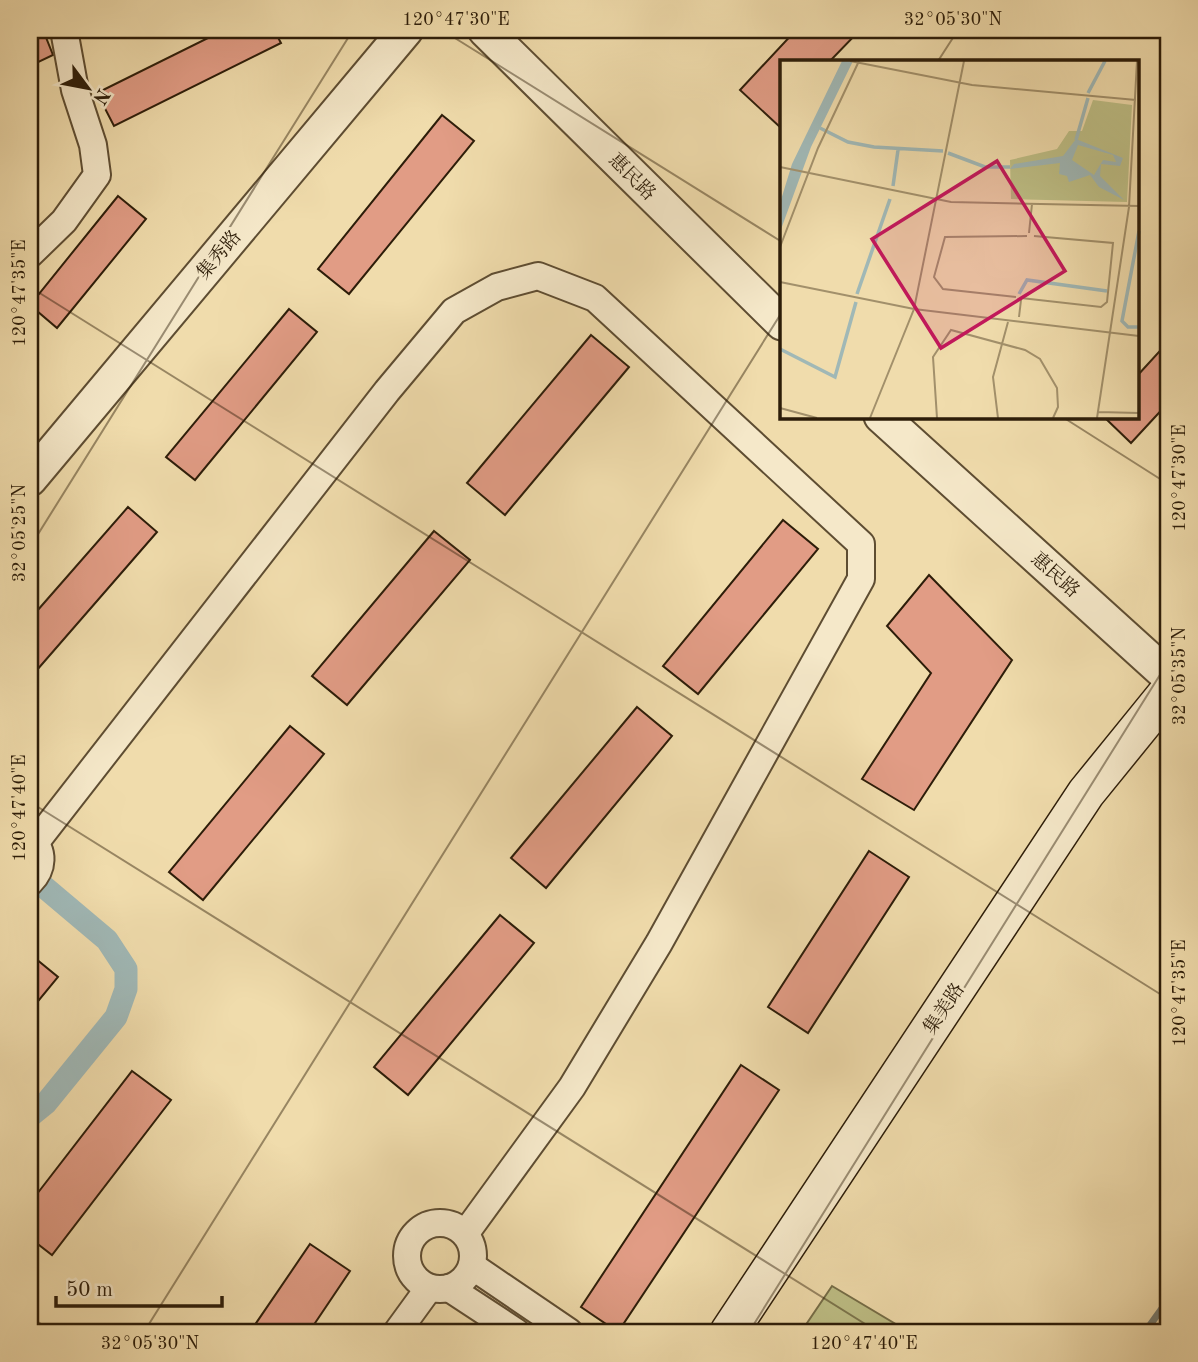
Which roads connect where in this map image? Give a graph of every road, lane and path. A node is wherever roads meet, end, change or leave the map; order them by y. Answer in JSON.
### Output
{"nodes":[{"id":1,"x":64,"y":30,"type":"edge"},
{"id":2,"x":406,"y":30,"type":"edge"},
{"id":3,"x":485,"y":30,"type":"edge"},
{"id":4,"x":30,"y":254,"type":"edge"},
{"id":5,"x":780,"y":321,"type":"edge"},
{"id":6,"x":883,"y":418,"type":"edge"},
{"id":7,"x":30,"y":479,"type":"edge"},
{"id":8,"x":1168,"y":676,"type":"edge"},
{"id":9,"x":1168,"y":692,"type":"edge"},
{"id":10,"x":1168,"y":728,"type":"edge"},
{"id":11,"x":33,"y":841,"type":"edge"},
{"id":12,"x":30,"y":882,"type":"edge"},
{"id":13,"x":465,"y":1234,"type":"junction"},
{"id":14,"x":472,"y":1266,"type":"junction"},
{"id":15,"x":439,"y":1288,"type":"junction"},
{"id":16,"x":397,"y":1332,"type":"edge"},
{"id":17,"x":516,"y":1332,"type":"edge"},
{"id":18,"x":569,"y":1332,"type":"edge"},
{"id":19,"x":729,"y":1332,"type":"edge"},
{"id":20,"x":755,"y":1332,"type":"edge"}],
"edges":[{"from":1,"to":4,"type":"street"},
{"from":2,"to":7,"type":"street","name":"集秀路"},
{"from":3,"to":5,"type":"street","name":"惠民路"},
{"from":6,"to":8,"type":"street","name":"惠民路"},
{"from":9,"to":19,"type":"main road","name":"集美路"},
{"from":10,"to":20,"type":"main road","name":"集美路"},
{"from":11,"to":12,"type":"street"},
{"from":11,"to":13,"type":"street"},
{"from":13,"to":14,"type":"street"},
{"from":13,"to":15,"type":"street"},
{"from":14,"to":15,"type":"street"},
{"from":14,"to":18,"type":"street"},
{"from":15,"to":16,"type":"street"},
{"from":15,"to":17,"type":"street"}]}
